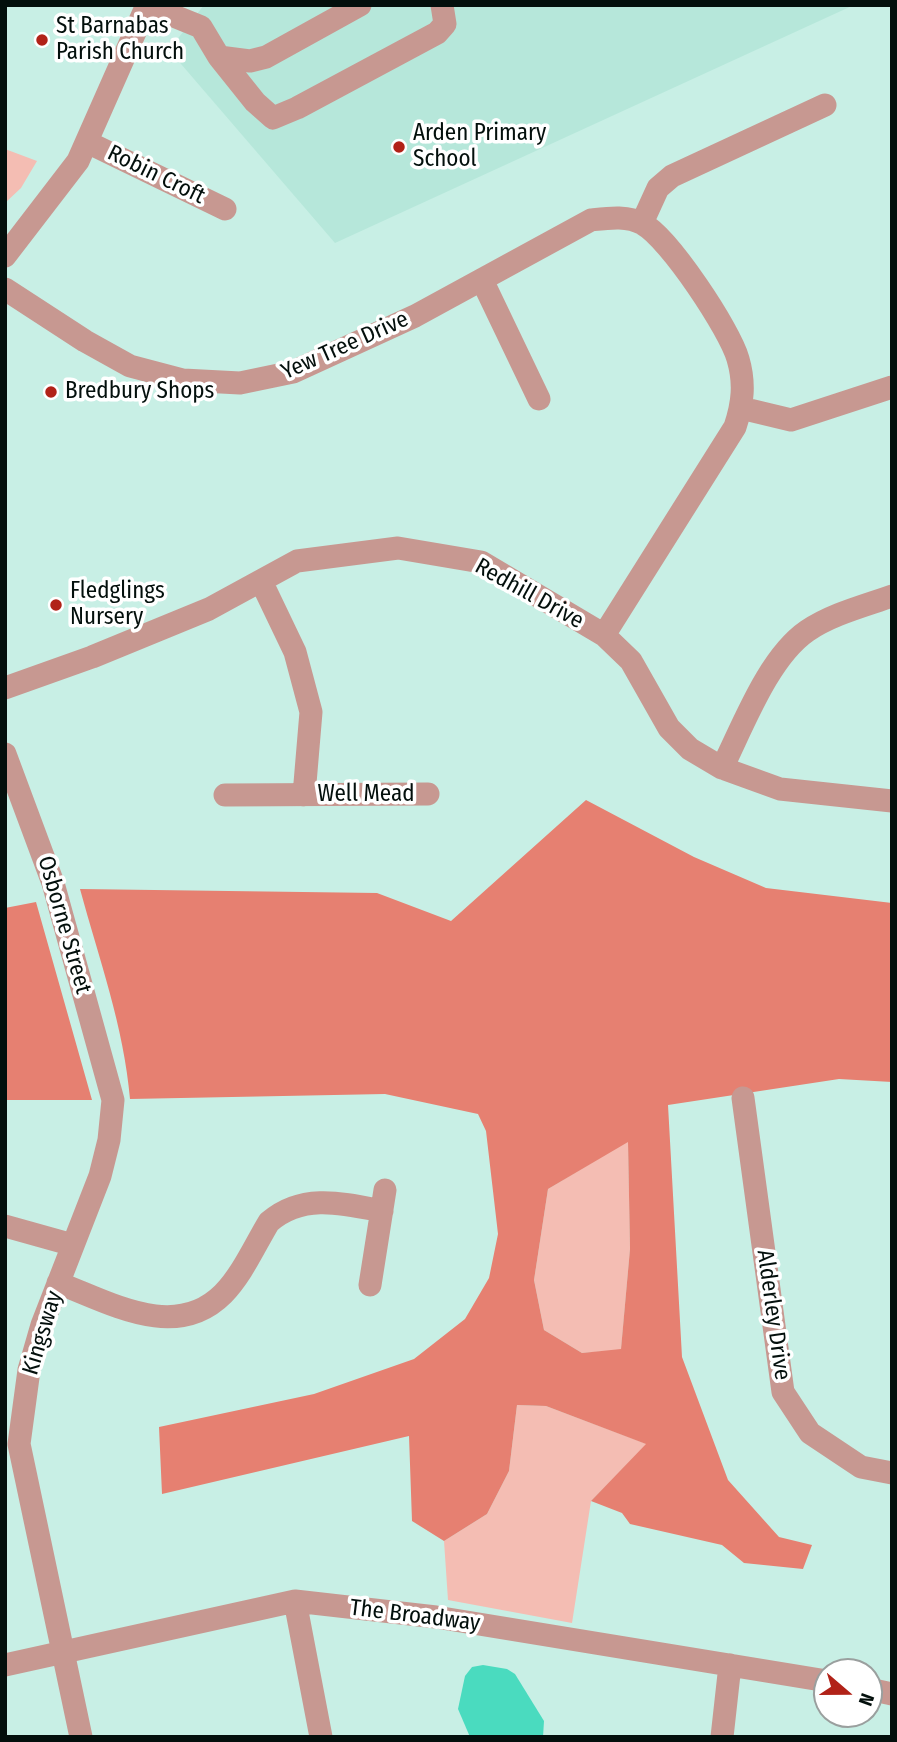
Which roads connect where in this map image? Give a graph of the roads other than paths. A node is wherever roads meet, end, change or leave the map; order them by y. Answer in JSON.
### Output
{"nodes":[{"id":1,"x":147,"y":5,"type":"edge"},
{"id":2,"x":360,"y":5,"type":"edge"},
{"id":3,"x":442,"y":5,"type":"edge"},
{"id":4,"x":219,"y":57,"type":"junction"},
{"id":5,"x":825,"y":105,"type":"dead end"},
{"id":6,"x":87,"y":142,"type":"junction"},
{"id":7,"x":225,"y":209,"type":"dead end"},
{"id":8,"x":642,"y":223,"type":"junction"},
{"id":9,"x":5,"y":256,"type":"edge"},
{"id":10,"x":482,"y":280,"type":"junction"},
{"id":11,"x":5,"y":289,"type":"edge"},
{"id":12,"x":892,"y":387,"type":"edge"},
{"id":13,"x":539,"y":399,"type":"dead end"},
{"id":14,"x":741,"y":408,"type":"junction"},
{"id":15,"x":261,"y":581,"type":"junction"},
{"id":16,"x":892,"y":596,"type":"edge"},
{"id":17,"x":604,"y":635,"type":"junction"},
{"id":18,"x":5,"y":688,"type":"edge"},
{"id":19,"x":6,"y":757,"type":"edge"},
{"id":20,"x":722,"y":768,"type":"junction"},
{"id":21,"x":428,"y":794,"type":"dead end"},
{"id":22,"x":225,"y":795,"type":"dead end"},
{"id":23,"x":304,"y":795,"type":"junction"},
{"id":24,"x":892,"y":801,"type":"edge"},
{"id":25,"x":743,"y":1098,"type":"dead end"},
{"id":26,"x":113,"y":1100,"type":"joint"},
{"id":27,"x":5,"y":1226,"type":"edge"},
{"id":28,"x":73,"y":1245,"type":"junction"},
{"id":29,"x":58,"y":1283,"type":"junction"},
{"id":30,"x":370,"y":1285,"type":"dead end"},
{"id":31,"x":12,"y":1445,"type":"edge"},
{"id":32,"x":892,"y":1473,"type":"edge"},
{"id":33,"x":295,"y":1601,"type":"junction"},
{"id":34,"x":63,"y":1651,"type":"junction"},
{"id":35,"x":5,"y":1665,"type":"edge"},
{"id":36,"x":730,"y":1665,"type":"junction"},
{"id":37,"x":813,"y":1679,"type":"edge"},
{"id":38,"x":81,"y":1737,"type":"edge"},
{"id":39,"x":321,"y":1737,"type":"edge"},
{"id":40,"x":722,"y":1737,"type":"edge"}],
"edges":[{"from":1,"to":4,"type":"street"},
{"from":1,"to":6,"type":"street"},
{"from":2,"to":4,"type":"street"},
{"from":3,"to":4,"type":"street"},
{"from":5,"to":8,"type":"street"},
{"from":6,"to":7,"type":"street","name":"Robin Croft"},
{"from":6,"to":9,"type":"street"},
{"from":8,"to":10,"type":"street","name":"Yew Tree Drive"},
{"from":8,"to":14,"type":"street"},
{"from":10,"to":11,"type":"street","name":"Yew Tree Drive"},
{"from":10,"to":13,"type":"street"},
{"from":12,"to":14,"type":"street"},
{"from":14,"to":17,"type":"street"},
{"from":15,"to":17,"type":"street","name":"Redhill Drive"},
{"from":15,"to":18,"type":"street","name":"Redhill Drive"},
{"from":15,"to":23,"type":"street","name":"Well Mead"},
{"from":16,"to":20,"type":"street"},
{"from":17,"to":20,"type":"street","name":"Redhill Drive"},
{"from":19,"to":26,"type":"street","name":"Osborne Street"},
{"from":20,"to":24,"type":"street","name":"Redhill Drive"},
{"from":21,"to":23,"type":"street","name":"Well Mead"},
{"from":22,"to":23,"type":"street","name":"Well Mead"},
{"from":25,"to":32,"type":"street","name":"Alderley Drive"},
{"from":26,"to":28,"type":"street","name":"Kingsway"},
{"from":27,"to":28,"type":"street"},
{"from":28,"to":29,"type":"street","name":"Kingsway"},
{"from":29,"to":30,"type":"street"},
{"from":29,"to":31,"type":"street","name":"Kingsway"},
{"from":31,"to":34,"type":"street","name":"Kingsway"},
{"from":33,"to":34,"type":"street","name":"The Broadway"},
{"from":33,"to":36,"type":"street","name":"The Broadway"},
{"from":33,"to":39,"type":"street"},
{"from":34,"to":35,"type":"street","name":"The Broadway"},
{"from":34,"to":38,"type":"street","name":"Kingsway"},
{"from":36,"to":37,"type":"street","name":"The Broadway"},
{"from":36,"to":40,"type":"street"}]}
